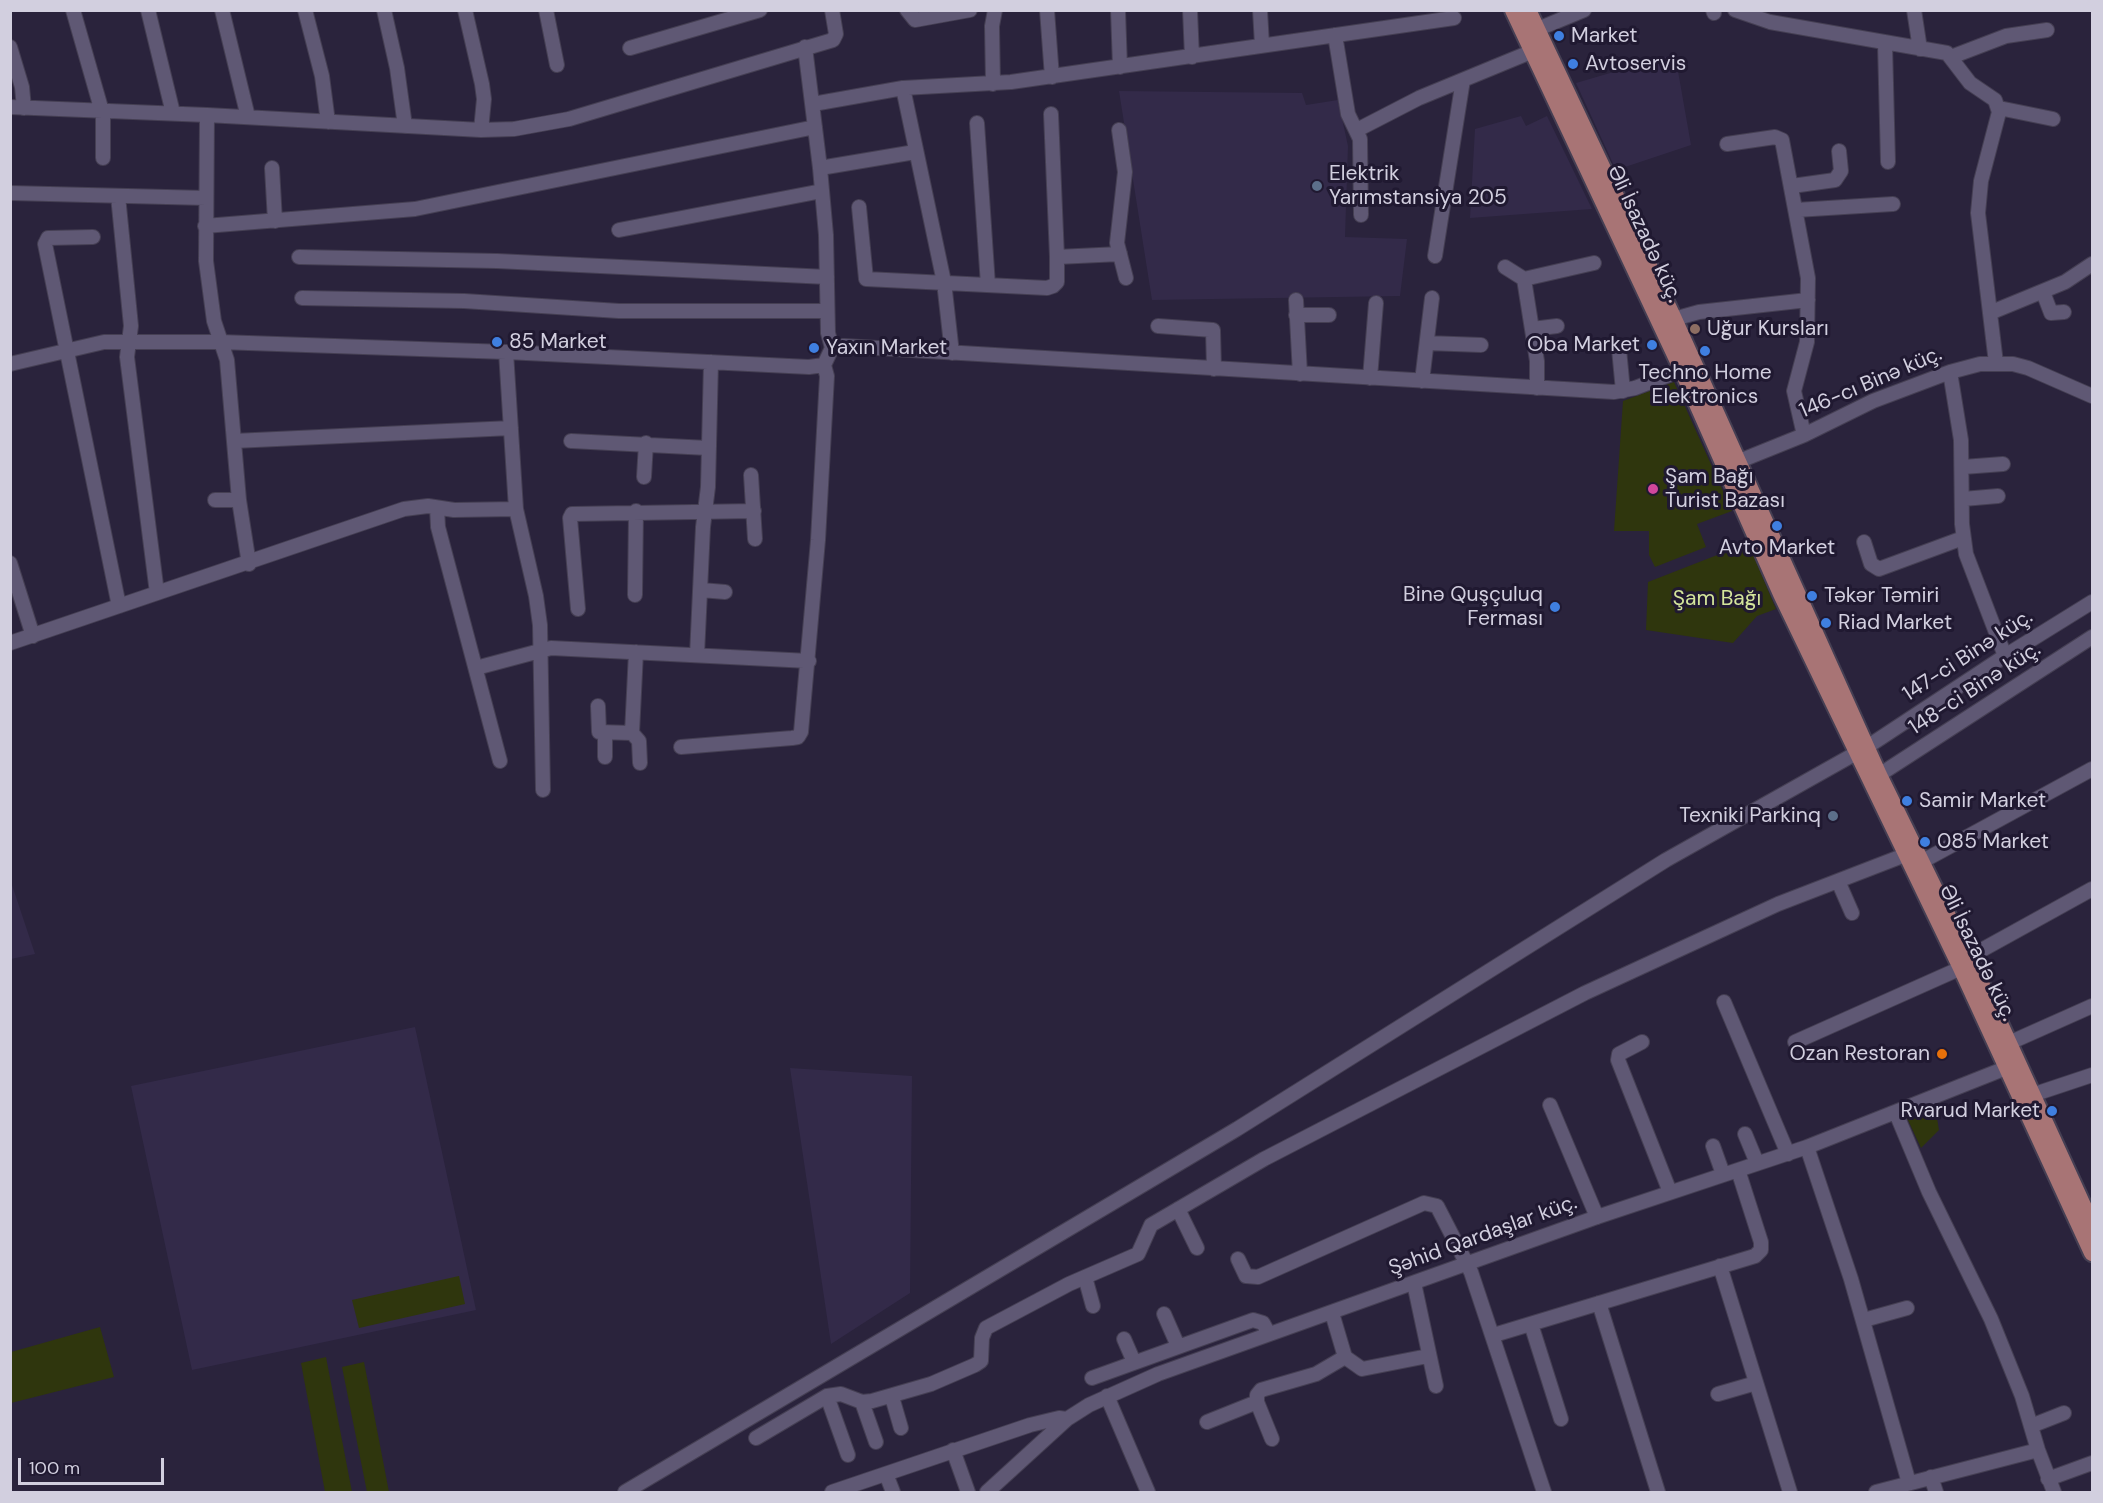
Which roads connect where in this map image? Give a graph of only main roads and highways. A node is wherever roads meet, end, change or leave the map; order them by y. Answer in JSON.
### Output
{"nodes":[{"id":1,"x":1513,"y":10,"type":"edge"},
{"id":2,"x":1528,"y":10,"type":"edge"},
{"id":3,"x":1531,"y":32,"type":"junction"},
{"id":4,"x":1539,"y":48,"type":"junction"},
{"id":5,"x":1688,"y":368,"type":"junction"},
{"id":6,"x":1862,"y":750,"type":"junction"},
{"id":7,"x":1874,"y":778,"type":"junction"},
{"id":8,"x":1965,"y":963,"type":"junction"},
{"id":9,"x":2012,"y":1065,"type":"junction"},
{"id":10,"x":2092,"y":1225,"type":"edge"},
{"id":11,"x":2092,"y":1253,"type":"edge"}],
"edges":[{"from":1,"to":3,"type":"main road"},
{"from":2,"to":3,"type":"main road"},
{"from":3,"to":4,"type":"main road"},
{"from":4,"to":5,"type":"main road","name":"Əli İsazadə küç."},
{"from":4,"to":5,"type":"main road","name":"Əli İsazadə küç."},
{"from":5,"to":6,"type":"main road","name":"Əli İsazadə küç."},
{"from":5,"to":6,"type":"main road","name":"Əli İsazadə küç."},
{"from":6,"to":7,"type":"main road","name":"Əli İsazadə küç."},
{"from":7,"to":8,"type":"main road","name":"Əli İsazadə küç."},
{"from":7,"to":8,"type":"main road","name":"Əli İsazadə küç."},
{"from":8,"to":9,"type":"main road","name":"Əli İsazadə küç."},
{"from":9,"to":10,"type":"main road","name":"Əli İsazadə küç."},
{"from":9,"to":11,"type":"main road","name":"Əli İsazadə küç."}]}
